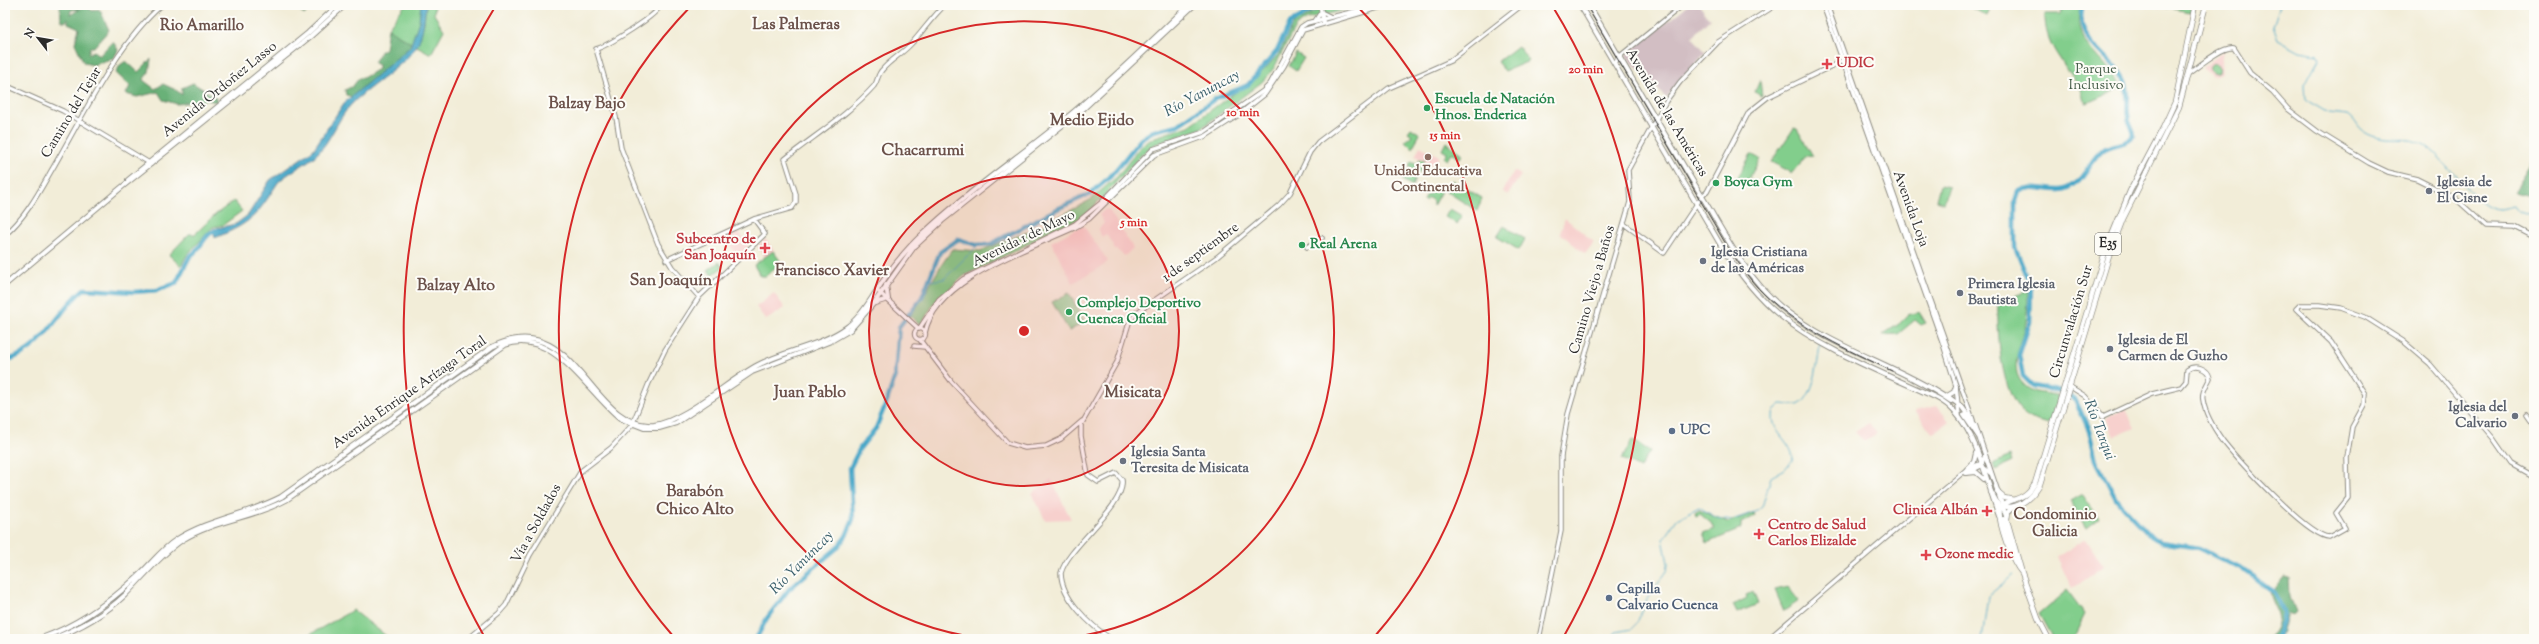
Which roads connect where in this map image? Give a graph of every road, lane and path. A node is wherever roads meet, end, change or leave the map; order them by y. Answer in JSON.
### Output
{"nodes":[{"id":1,"x":162,"y":5,"type":"edge"},
{"id":2,"x":338,"y":5,"type":"edge"},
{"id":3,"x":345,"y":5,"type":"edge"},
{"id":4,"x":945,"y":5,"type":"edge"},
{"id":5,"x":1189,"y":5,"type":"edge"},
{"id":6,"x":1194,"y":5,"type":"edge"},
{"id":7,"x":1320,"y":5,"type":"edge"},
{"id":8,"x":1380,"y":5,"type":"edge"},
{"id":9,"x":1388,"y":5,"type":"edge"},
{"id":10,"x":1522,"y":5,"type":"edge"},
{"id":11,"x":1580,"y":5,"type":"edge"},
{"id":12,"x":1589,"y":5,"type":"edge"},
{"id":13,"x":1683,"y":5,"type":"edge"},
{"id":14,"x":1776,"y":5,"type":"edge"},
{"id":15,"x":1822,"y":5,"type":"edge"},
{"id":16,"x":1827,"y":5,"type":"edge"},
{"id":17,"x":2195,"y":5,"type":"edge"},
{"id":18,"x":2206,"y":5,"type":"edge"},
{"id":19,"x":660,"y":7,"type":"edge"},
{"id":20,"x":334,"y":12,"type":"junction"},
{"id":21,"x":1321,"y":12,"type":"junction"},
{"id":22,"x":1333,"y":17,"type":"junction"},
{"id":23,"x":1323,"y":21,"type":"junction"},
{"id":24,"x":1314,"y":22,"type":"junction"},
{"id":25,"x":1620,"y":56,"type":"junction"},
{"id":26,"x":2192,"y":58,"type":"junction"},
{"id":27,"x":1844,"y":60,"type":"junction"},
{"id":28,"x":1615,"y":63,"type":"junction"},
{"id":29,"x":2200,"y":66,"type":"junction"},
{"id":30,"x":2188,"y":74,"type":"junction"},
{"id":31,"x":5,"y":85,"type":"edge"},
{"id":32,"x":1655,"y":118,"type":"junction"},
{"id":33,"x":80,"y":120,"type":"junction"},
{"id":34,"x":1652,"y":126,"type":"junction"},
{"id":35,"x":150,"y":163,"type":"junction"},
{"id":36,"x":1702,"y":196,"type":"junction"},
{"id":37,"x":1698,"y":205,"type":"junction"},
{"id":38,"x":754,"y":219,"type":"junction"},
{"id":39,"x":1624,"y":224,"type":"junction"},
{"id":40,"x":5,"y":235,"type":"edge"},
{"id":41,"x":2534,"y":237,"type":"edge"},
{"id":42,"x":1322,"y":238,"type":"dead end"},
{"id":43,"x":1307,"y":247,"type":"dead end"},
{"id":44,"x":666,"y":260,"type":"junction"},
{"id":45,"x":886,"y":284,"type":"junction"},
{"id":46,"x":5,"y":285,"type":"edge"},
{"id":47,"x":878,"y":291,"type":"junction"},
{"id":48,"x":699,"y":297,"type":"junction"},
{"id":49,"x":888,"y":299,"type":"junction"},
{"id":50,"x":874,"y":303,"type":"junction"},
{"id":51,"x":911,"y":324,"type":"junction"},
{"id":52,"x":919,"y":329,"type":"junction"},
{"id":53,"x":915,"y":332,"type":"junction"},
{"id":54,"x":925,"y":335,"type":"junction"},
{"id":55,"x":920,"y":340,"type":"junction"},
{"id":56,"x":914,"y":346,"type":"dead end"},
{"id":57,"x":927,"y":349,"type":"junction"},
{"id":58,"x":465,"y":366,"type":"junction"},
{"id":59,"x":467,"y":371,"type":"junction"},
{"id":60,"x":1890,"y":375,"type":"junction"},
{"id":61,"x":1909,"y":377,"type":"junction"},
{"id":62,"x":1956,"y":386,"type":"junction"},
{"id":63,"x":2067,"y":387,"type":"junction"},
{"id":64,"x":1947,"y":396,"type":"junction"},
{"id":65,"x":1958,"y":403,"type":"junction"},
{"id":66,"x":2527,"y":414,"type":"dead end"},
{"id":67,"x":1962,"y":415,"type":"junction"},
{"id":68,"x":1083,"y":420,"type":"junction"},
{"id":69,"x":1973,"y":421,"type":"junction"},
{"id":70,"x":633,"y":423,"type":"junction"},
{"id":71,"x":2534,"y":424,"type":"edge"},
{"id":72,"x":1074,"y":428,"type":"junction"},
{"id":73,"x":1080,"y":432,"type":"junction"},
{"id":74,"x":1982,"y":441,"type":"junction"},
{"id":75,"x":1976,"y":450,"type":"junction"},
{"id":76,"x":1985,"y":452,"type":"junction"},
{"id":77,"x":1981,"y":464,"type":"junction"},
{"id":78,"x":1966,"y":471,"type":"junction"},
{"id":79,"x":1991,"y":475,"type":"junction"},
{"id":80,"x":2534,"y":477,"type":"edge"},
{"id":81,"x":1986,"y":482,"type":"junction"},
{"id":82,"x":1991,"y":492,"type":"junction"},
{"id":83,"x":1997,"y":492,"type":"junction"},
{"id":84,"x":2017,"y":503,"type":"junction"},
{"id":85,"x":2002,"y":506,"type":"junction"},
{"id":86,"x":2003,"y":519,"type":"junction"},
{"id":87,"x":38,"y":639,"type":"edge"},
{"id":88,"x":52,"y":639,"type":"edge"},
{"id":89,"x":468,"y":639,"type":"edge"},
{"id":90,"x":1111,"y":639,"type":"edge"},
{"id":91,"x":1539,"y":639,"type":"edge"},
{"id":92,"x":1768,"y":639,"type":"edge"},
{"id":93,"x":1771,"y":639,"type":"edge"},
{"id":94,"x":2049,"y":639,"type":"edge"}],
"edges":[{"from":1,"to":33,"type":"street","name":"Camino del Tejar"},
{"from":2,"to":20,"type":"main road"},
{"from":3,"to":20,"type":"main road"},
{"from":4,"to":38,"type":"street"},
{"from":5,"to":47,"type":"main road","name":"Avenida Enrique Arízaga Toral"},
{"from":6,"to":45,"type":"main road","name":"Avenida Enrique Arízaga Toral"},
{"from":7,"to":21,"type":"street"},
{"from":8,"to":22,"type":"street","name":"Avenida 1 de Mayo"},
{"from":9,"to":23,"type":"street","name":"Avenida 1 de Mayo"},
{"from":10,"to":68,"type":"street","name":"1 de septiembre"},
{"from":11,"to":28,"type":"main road","name":"Avenida de las Américas"},
{"from":12,"to":25,"type":"main road","name":"Avenida de las Américas"},
{"from":13,"to":25,"type":"street"},
{"from":14,"to":32,"type":"street","name":"Camino Viejo a Baños"},
{"from":15,"to":27,"type":"street","name":"Avenida Loja"},
{"from":16,"to":27,"type":"street","name":"Avenida Loja"},
{"from":17,"to":63,"type":"highway","name":"Circunvalación Sur","number":"E35"},
{"from":18,"to":26,"type":"highway","name":"Circunvalación Sur","number":"E35"},
{"from":19,"to":44,"type":"street"},
{"from":20,"to":35,"type":"main road","name":"Avenida Ordoñez Lasso"},
{"from":20,"to":35,"type":"main road","name":"Avenida Ordoñez Lasso"},
{"from":21,"to":22,"type":"street"},
{"from":21,"to":23,"type":"street"},
{"from":21,"to":24,"type":"street"},
{"from":22,"to":23,"type":"street","name":"Avenida 1 de Mayo"},
{"from":23,"to":24,"type":"street","name":"Avenida 1 de Mayo"},
{"from":23,"to":54,"type":"street","name":"Avenida 1 de Mayo"},
{"from":24,"to":52,"type":"street","name":"Avenida 1 de Mayo"},
{"from":25,"to":28,"type":"street"},
{"from":25,"to":32,"type":"main road","name":"Avenida de las Américas"},
{"from":26,"to":29,"type":"street"},
{"from":26,"to":30,"type":"highway","name":"Circunvalación Sur","number":"E35"},
{"from":27,"to":36,"type":"street"},
{"from":27,"to":62,"type":"street","name":"Avenida Loja"},
{"from":27,"to":69,"type":"street","name":"Avenida Loja"},
{"from":28,"to":34,"type":"main road","name":"Avenida de las Américas"},
{"from":29,"to":30,"type":"street"},
{"from":29,"to":41,"type":"street"},
{"from":30,"to":63,"type":"highway","name":"Circunvalación Sur","number":"E35"},
{"from":31,"to":33,"type":"street"},
{"from":32,"to":34,"type":"street","name":"Camino Viejo a Baños"},
{"from":32,"to":36,"type":"main road","name":"Avenida de las Américas"},
{"from":33,"to":35,"type":"street"},
{"from":33,"to":40,"type":"street","name":"Camino del Tejar"},
{"from":34,"to":37,"type":"main road","name":"Avenida de las Américas"},
{"from":34,"to":39,"type":"street","name":"Camino Viejo a Baños"},
{"from":35,"to":46,"type":"main road","name":"Avenida Ordoñez Lasso"},
{"from":36,"to":37,"type":"street"},
{"from":36,"to":61,"type":"main road","name":"Avenida de las Américas"},
{"from":37,"to":39,"type":"street"},
{"from":37,"to":60,"type":"main road","name":"Avenida de las Américas"},
{"from":38,"to":44,"type":"street"},
{"from":38,"to":48,"type":"street"},
{"from":39,"to":91,"type":"street","name":"Camino Viejo a Baños"},
{"from":42,"to":43,"type":"street"},
{"from":44,"to":48,"type":"street"},
{"from":45,"to":47,"type":"main road","name":"Avenida Enrique Arízaga Toral"},
{"from":45,"to":49,"type":"main road"},
{"from":47,"to":49,"type":"street"},
{"from":47,"to":50,"type":"main road","name":"Avenida Enrique Arízaga Toral"},
{"from":47,"to":70,"type":"main road","name":"Avenida Enrique Arízaga Toral"},
{"from":48,"to":70,"type":"street"},
{"from":49,"to":50,"type":"main road"},
{"from":49,"to":51,"type":"street"},
{"from":50,"to":70,"type":"main road","name":"Avenida Enrique Arízaga Toral"},
{"from":51,"to":52,"type":"street"},
{"from":51,"to":53,"type":"street"},
{"from":52,"to":53,"type":"street","name":"Avenida 1 de Mayo"},
{"from":52,"to":54,"type":"street"},
{"from":53,"to":55,"type":"street"},
{"from":54,"to":55,"type":"street"},
{"from":54,"to":57,"type":"street"},
{"from":55,"to":57,"type":"street"},
{"from":56,"to":57,"type":"street"},
{"from":57,"to":72,"type":"street"},
{"from":58,"to":59,"type":"main road"},
{"from":58,"to":70,"type":"main road","name":"Avenida Enrique Arízaga Toral"},
{"from":58,"to":87,"type":"main road","name":"Avenida Enrique Arízaga Toral"},
{"from":59,"to":70,"type":"main road","name":"Avenida Enrique Arízaga Toral"},
{"from":59,"to":88,"type":"main road","name":"Avenida Enrique Arízaga Toral"},
{"from":60,"to":61,"type":"main road","name":"Avenida de las Américas"},
{"from":60,"to":67,"type":"main road","name":"Avenida de las Américas"},
{"from":61,"to":64,"type":"main road","name":"Avenida de las Américas"},
{"from":62,"to":64,"type":"main road"},
{"from":62,"to":65,"type":"street","name":"Avenida Loja"},
{"from":63,"to":80,"type":"street"},
{"from":63,"to":84,"type":"highway","name":"Circunvalación Sur","number":"E35"},
{"from":64,"to":65,"type":"main road","name":"Avenida de las Américas"},
{"from":65,"to":67,"type":"street","name":"Avenida Loja"},
{"from":65,"to":69,"type":"main road","name":"Avenida de las Américas"},
{"from":66,"to":71,"type":"street"},
{"from":67,"to":74,"type":"main road"},
{"from":67,"to":75,"type":"main road","name":"Avenida de las Américas"},
{"from":68,"to":72,"type":"street"},
{"from":68,"to":73,"type":"street","name":"1 de septiembre"},
{"from":69,"to":74,"type":"main road","name":"Avenida de las Américas"},
{"from":70,"to":89,"type":"street","name":"Vía a Soldados"},
{"from":72,"to":73,"type":"street"},
{"from":73,"to":90,"type":"street","name":"1 de septiembre"},
{"from":74,"to":76,"type":"main road","name":"Avenida de las Américas"},
{"from":75,"to":77,"type":"main road","name":"Avenida de las Américas"},
{"from":75,"to":78,"type":"main road"},
{"from":76,"to":77,"type":"street"},
{"from":76,"to":79,"type":"main road","name":"Avenida de las Américas"},
{"from":77,"to":78,"type":"street"},
{"from":77,"to":79,"type":"street"},
{"from":77,"to":81,"type":"main road","name":"Avenida de las Américas"},
{"from":78,"to":81,"type":"main road"},
{"from":78,"to":92,"type":"street"},
{"from":78,"to":93,"type":"street"},
{"from":79,"to":83,"type":"main road","name":"Avenida de las Américas"},
{"from":81,"to":82,"type":"main road","name":"Avenida de las Américas"},
{"from":82,"to":85,"type":"highway"},
{"from":82,"to":86,"type":"main road","name":"Avenida de las Américas"},
{"from":83,"to":84,"type":"highway"},
{"from":83,"to":85,"type":"main road","name":"Avenida de las Américas"},
{"from":84,"to":85,"type":"highway"},
{"from":84,"to":86,"type":"highway","number":"E35"},
{"from":85,"to":86,"type":"highway"},
{"from":86,"to":94,"type":"highway","name":"Avenida de las Américas"}]}
